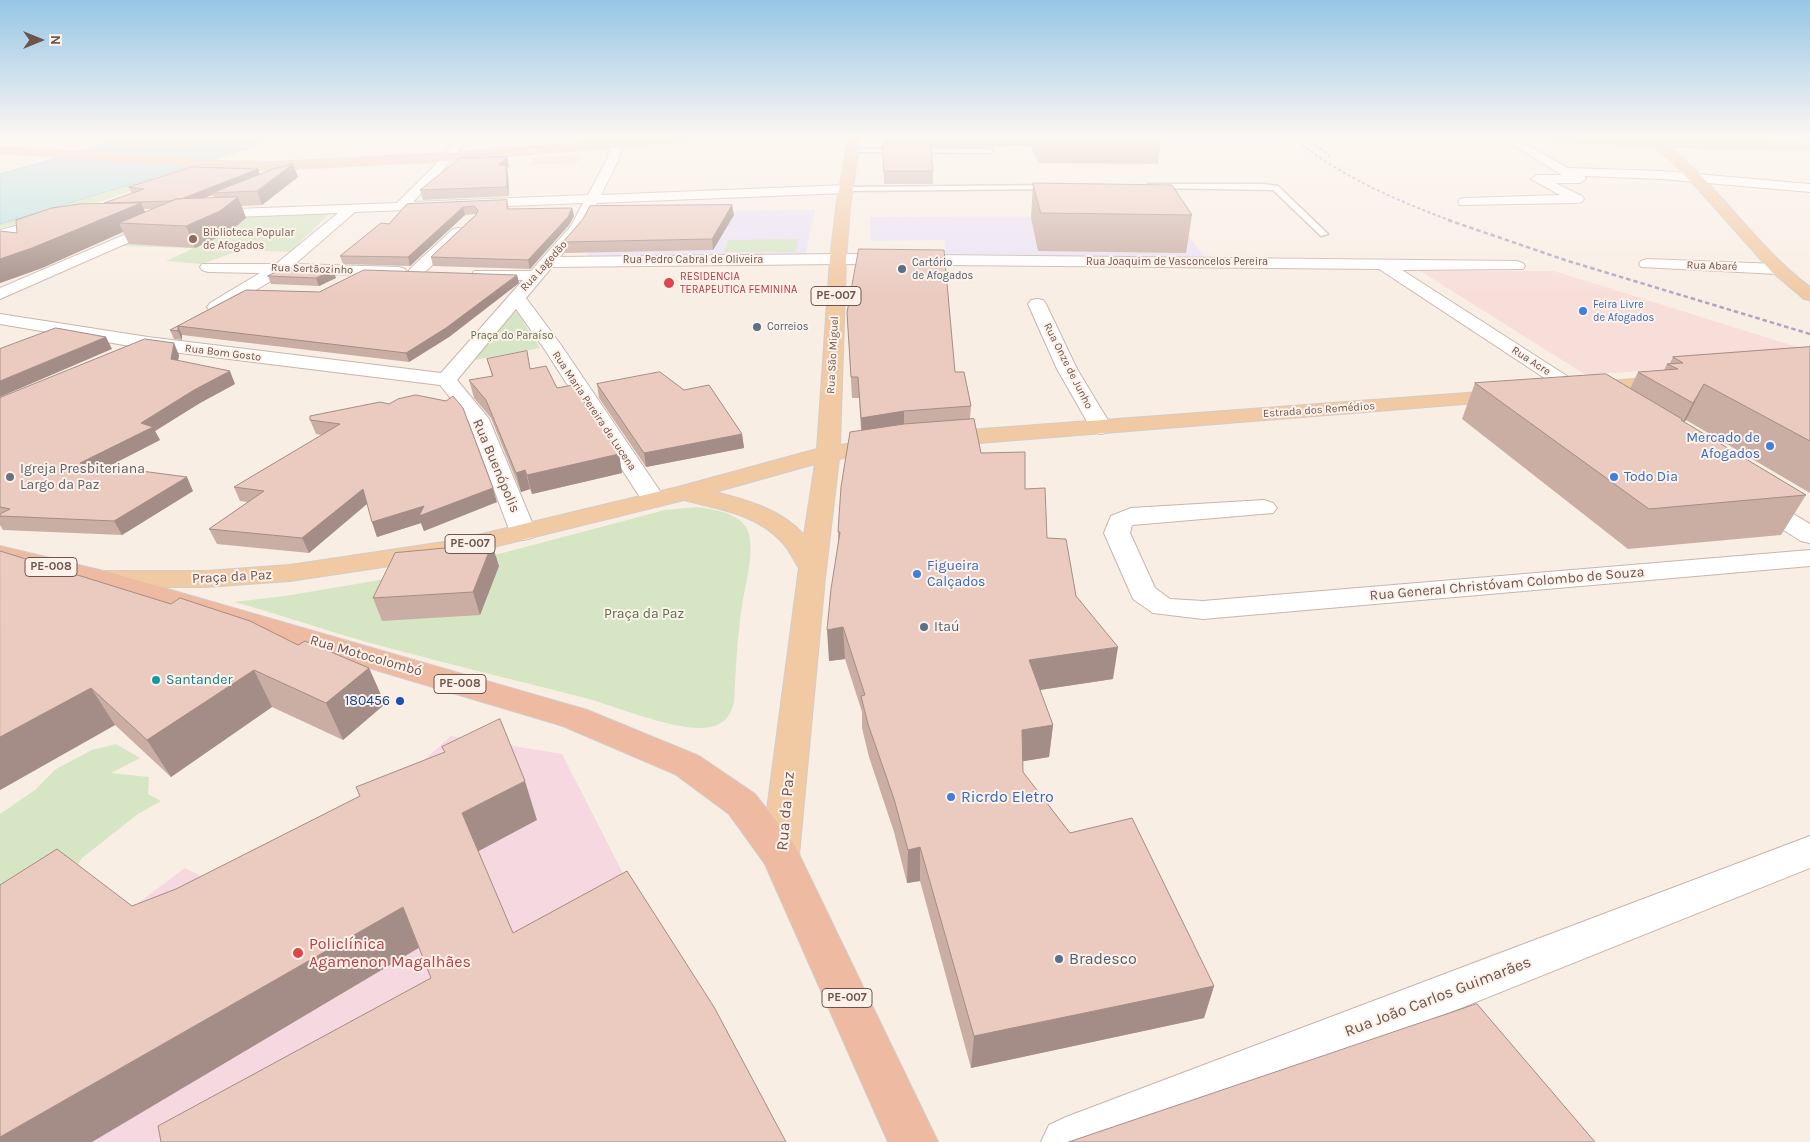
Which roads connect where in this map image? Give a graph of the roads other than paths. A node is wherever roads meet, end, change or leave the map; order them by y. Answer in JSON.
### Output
{"nodes":[{"id":1,"x":415,"y":191,"type":"edge"},
{"id":2,"x":597,"y":191,"type":"edge"},
{"id":3,"x":782,"y":191,"type":"edge"},
{"id":4,"x":846,"y":191,"type":"edge"},
{"id":5,"x":1279,"y":191,"type":"edge"},
{"id":6,"x":1562,"y":191,"type":"edge"},
{"id":7,"x":1707,"y":191,"type":"edge"},
{"id":8,"x":222,"y":198,"type":"edge"},
{"id":9,"x":594,"y":198,"type":"junction"},
{"id":10,"x":1465,"y":202,"type":"dead end"},
{"id":11,"x":401,"y":206,"type":"junction"},
{"id":12,"x":352,"y":208,"type":"junction"},
{"id":13,"x":143,"y":215,"type":"edge"},
{"id":14,"x":66,"y":218,"type":"edge"},
{"id":15,"x":471,"y":219,"type":"edge"},
{"id":16,"x":0,"y":234,"type":"edge"},
{"id":17,"x":1324,"y":234,"type":"dead end"},
{"id":18,"x":838,"y":259,"type":"junction"},
{"id":19,"x":549,"y":262,"type":"junction"},
{"id":20,"x":1382,"y":264,"type":"junction"},
{"id":21,"x":1647,"y":264,"type":"dead end"},
{"id":22,"x":1517,"y":266,"type":"dead end"},
{"id":23,"x":208,"y":267,"type":"dead end"},
{"id":24,"x":282,"y":267,"type":"junction"},
{"id":25,"x":1778,"y":269,"type":"junction"},
{"id":26,"x":364,"y":271,"type":"junction"},
{"id":27,"x":416,"y":272,"type":"junction"},
{"id":28,"x":434,"y":273,"type":"edge"},
{"id":29,"x":462,"y":274,"type":"edge"},
{"id":30,"x":536,"y":276,"type":"junction"},
{"id":31,"x":336,"y":287,"type":"edge"},
{"id":32,"x":246,"y":291,"type":"junction"},
{"id":33,"x":275,"y":292,"type":"edge"},
{"id":34,"x":0,"y":294,"type":"edge"},
{"id":35,"x":1810,"y":295,"type":"edge"},
{"id":36,"x":516,"y":298,"type":"junction"},
{"id":37,"x":1037,"y":304,"type":"dead end"},
{"id":38,"x":197,"y":317,"type":"edge"},
{"id":39,"x":0,"y":319,"type":"edge"},
{"id":40,"x":173,"y":330,"type":"edge"},
{"id":41,"x":148,"y":344,"type":"junction"},
{"id":42,"x":122,"y":355,"type":"edge"},
{"id":43,"x":446,"y":380,"type":"junction"},
{"id":44,"x":1689,"y":380,"type":"edge"},
{"id":45,"x":1575,"y":390,"type":"junction"},
{"id":46,"x":1600,"y":406,"type":"edge"},
{"id":47,"x":1101,"y":427,"type":"junction"},
{"id":48,"x":828,"y":454,"type":"junction"},
{"id":49,"x":684,"y":493,"type":"junction"},
{"id":50,"x":1743,"y":494,"type":"edge"},
{"id":51,"x":654,"y":500,"type":"junction"},
{"id":52,"x":1264,"y":508,"type":"dead end"},
{"id":53,"x":523,"y":532,"type":"junction"},
{"id":54,"x":1810,"y":536,"type":"edge"},
{"id":55,"x":0,"y":554,"type":"edge"},
{"id":56,"x":1810,"y":558,"type":"edge"},
{"id":57,"x":812,"y":567,"type":"junction"},
{"id":58,"x":102,"y":579,"type":"junction"},
{"id":59,"x":1810,"y":852,"type":"edge"},
{"id":60,"x":780,"y":855,"type":"junction"},
{"id":61,"x":912,"y":1142,"type":"edge"},
{"id":62,"x":1066,"y":1142,"type":"edge"}],
"edges":[{"from":1,"to":11,"type":"street"},
{"from":2,"to":9,"type":"street","name":"Rua Lagedão"},
{"from":3,"to":9,"type":"street"},
{"from":4,"to":18,"type":"main road","name":"Rua São Miguel","number":"PE-007"},
{"from":5,"to":17,"type":"lane"},
{"from":6,"to":10,"type":"street"},
{"from":7,"to":25,"type":"main road"},
{"from":8,"to":12,"type":"street"},
{"from":9,"to":11,"type":"street"},
{"from":9,"to":19,"type":"street","name":"Rua Lagedão"},
{"from":11,"to":12,"type":"street"},
{"from":12,"to":24,"type":"street"},
{"from":13,"to":34,"type":"street"},
{"from":14,"to":16,"type":"street"},
{"from":15,"to":27,"type":"street"},
{"from":18,"to":19,"type":"street","name":"Rua Pedro Cabral de Oliveira"},
{"from":18,"to":20,"type":"street","name":"Rua Joaquim de Vasconcelos Pereira"},
{"from":18,"to":48,"type":"main road","name":"Rua São Miguel","number":"PE-007"},
{"from":19,"to":30,"type":"street","name":"Rua Lagedão"},
{"from":20,"to":22,"type":"street","name":"Rua Joaquim de Vasconcelos Pereira"},
{"from":20,"to":45,"type":"street","name":"Rua Acre"},
{"from":21,"to":25,"type":"street","name":"Rua Abaré"},
{"from":23,"to":24,"type":"street","name":"Rua Sertãozinho"},
{"from":24,"to":26,"type":"street","name":"Rua Sertãozinho"},
{"from":24,"to":32,"type":"street"},
{"from":25,"to":35,"type":"main road"},
{"from":26,"to":27,"type":"street","name":"Rua Sertãozinho"},
{"from":26,"to":31,"type":"street"},
{"from":27,"to":28,"type":"street","name":"Rua Sertãozinho"},
{"from":29,"to":30,"type":"street"},
{"from":30,"to":36,"type":"street","name":"Rua Lagedão"},
{"from":32,"to":33,"type":"street"},
{"from":32,"to":38,"type":"street"},
{"from":36,"to":43,"type":"street","name":"Rua Lagedão"},
{"from":36,"to":51,"type":"street","name":"Rua Maria Pereira de Lucena"},
{"from":37,"to":47,"type":"street","name":"Rua Onze de Junho"},
{"from":39,"to":41,"type":"street","name":"Rua Bom Gosto"},
{"from":40,"to":41,"type":"street"},
{"from":41,"to":42,"type":"street"},
{"from":41,"to":43,"type":"street","name":"Rua Bom Gosto"},
{"from":43,"to":53,"type":"street","name":"Rua Buenópolis"},
{"from":44,"to":45,"type":"main road","name":"Estrada dos Remédios"},
{"from":45,"to":46,"type":"street","name":"Rua Acre"},
{"from":45,"to":47,"type":"main road","name":"Estrada dos Remédios"},
{"from":47,"to":48,"type":"main road","name":"Estrada dos Remédios"},
{"from":48,"to":49,"type":"main road","name":"Praça da Paz","number":"PE-007"},
{"from":48,"to":57,"type":"main road","name":"Rua da Paz","number":"PE-007"},
{"from":49,"to":51,"type":"main road","name":"Praça da Paz","number":"PE-007"},
{"from":49,"to":57,"type":"main road"},
{"from":50,"to":54,"type":"street"},
{"from":51,"to":53,"type":"main road","name":"Praça da Paz","number":"PE-007"},
{"from":52,"to":56,"type":"street","name":"Rua General Christóvam Colombo de Souza"},
{"from":53,"to":58,"type":"main road","name":"Praça da Paz","number":"PE-007"},
{"from":55,"to":58,"type":"highway","name":"Rua Motocolombó","number":"PE-008"},
{"from":57,"to":60,"type":"main road","name":"Rua da Paz","number":"PE-007"},
{"from":58,"to":60,"type":"highway","name":"Rua Motocolombó","number":"PE-008"},
{"from":59,"to":62,"type":"street","name":"Rua João Carlos Guimarães"},
{"from":60,"to":61,"type":"highway","name":"Rua da Paz","number":"PE-007"}]}
